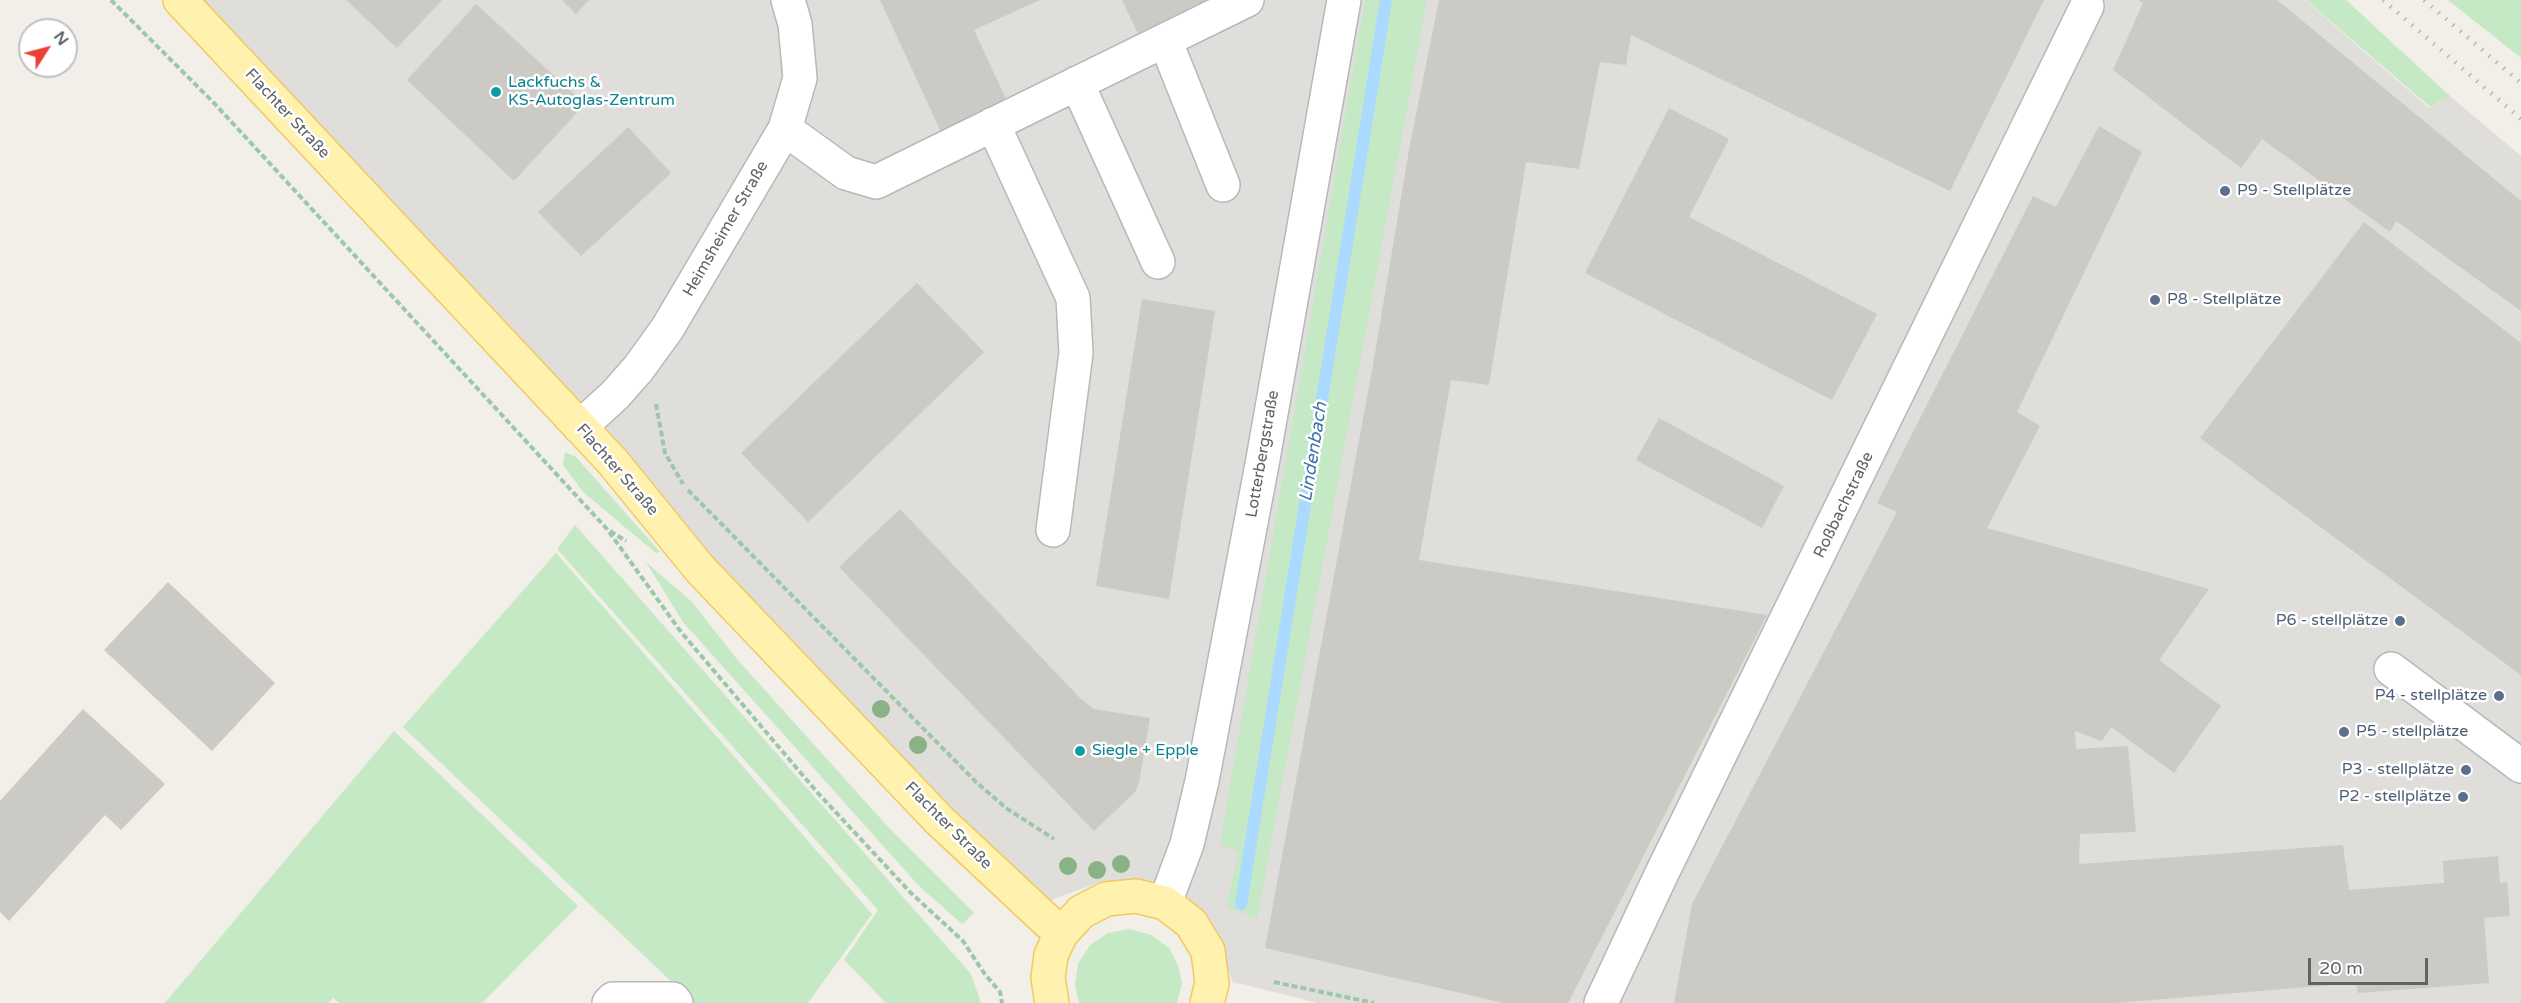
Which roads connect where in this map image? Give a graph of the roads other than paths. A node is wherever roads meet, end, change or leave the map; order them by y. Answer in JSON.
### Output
{"nodes":[{"id":1,"x":180,"y":0,"type":"edge"},
{"id":2,"x":788,"y":0,"type":"edge"},
{"id":3,"x":1247,"y":0,"type":"edge"},
{"id":4,"x":1344,"y":0,"type":"edge"},
{"id":5,"x":2087,"y":6,"type":"dead end"},
{"id":6,"x":1165,"y":40,"type":"junction"},
{"id":7,"x":1077,"y":83,"type":"junction"},
{"id":8,"x":993,"y":124,"type":"junction"},
{"id":9,"x":785,"y":129,"type":"junction"},
{"id":10,"x":1223,"y":185,"type":"dead end"},
{"id":11,"x":1158,"y":261,"type":"dead end"},
{"id":12,"x":580,"y":427,"type":"junction"},
{"id":13,"x":1053,"y":530,"type":"dead end"},
{"id":14,"x":2391,"y":669,"type":"dead end"},
{"id":15,"x":2521,"y":766,"type":"edge"},
{"id":16,"x":1165,"y":903,"type":"junction"},
{"id":17,"x":1061,"y":934,"type":"junction"},
{"id":18,"x":609,"y":1003,"type":"edge"},
{"id":19,"x":676,"y":1003,"type":"edge"},
{"id":20,"x":1052,"y":1003,"type":"edge"},
{"id":21,"x":1207,"y":1003,"type":"edge"},
{"id":22,"x":1601,"y":1003,"type":"edge"}],
"edges":[{"from":1,"to":12,"type":"main road","name":"Flachter Straße"},
{"from":2,"to":9,"type":"street","name":"Heimsheimer Straße"},
{"from":3,"to":6,"type":"street"},
{"from":4,"to":16,"type":"street","name":"Lotterbergstraße"},
{"from":5,"to":22,"type":"street","name":"Roßbachstraße"},
{"from":6,"to":7,"type":"street"},
{"from":6,"to":10,"type":"street"},
{"from":7,"to":8,"type":"street"},
{"from":7,"to":11,"type":"street"},
{"from":8,"to":9,"type":"street"},
{"from":8,"to":13,"type":"street"},
{"from":9,"to":12,"type":"street","name":"Heimsheimer Straße"},
{"from":12,"to":17,"type":"main road","name":"Flachter Straße"},
{"from":14,"to":15,"type":"street"},
{"from":16,"to":17,"type":"main road"},
{"from":16,"to":21,"type":"main road"},
{"from":17,"to":20,"type":"main road"},
{"from":18,"to":19,"type":"street"}]}
